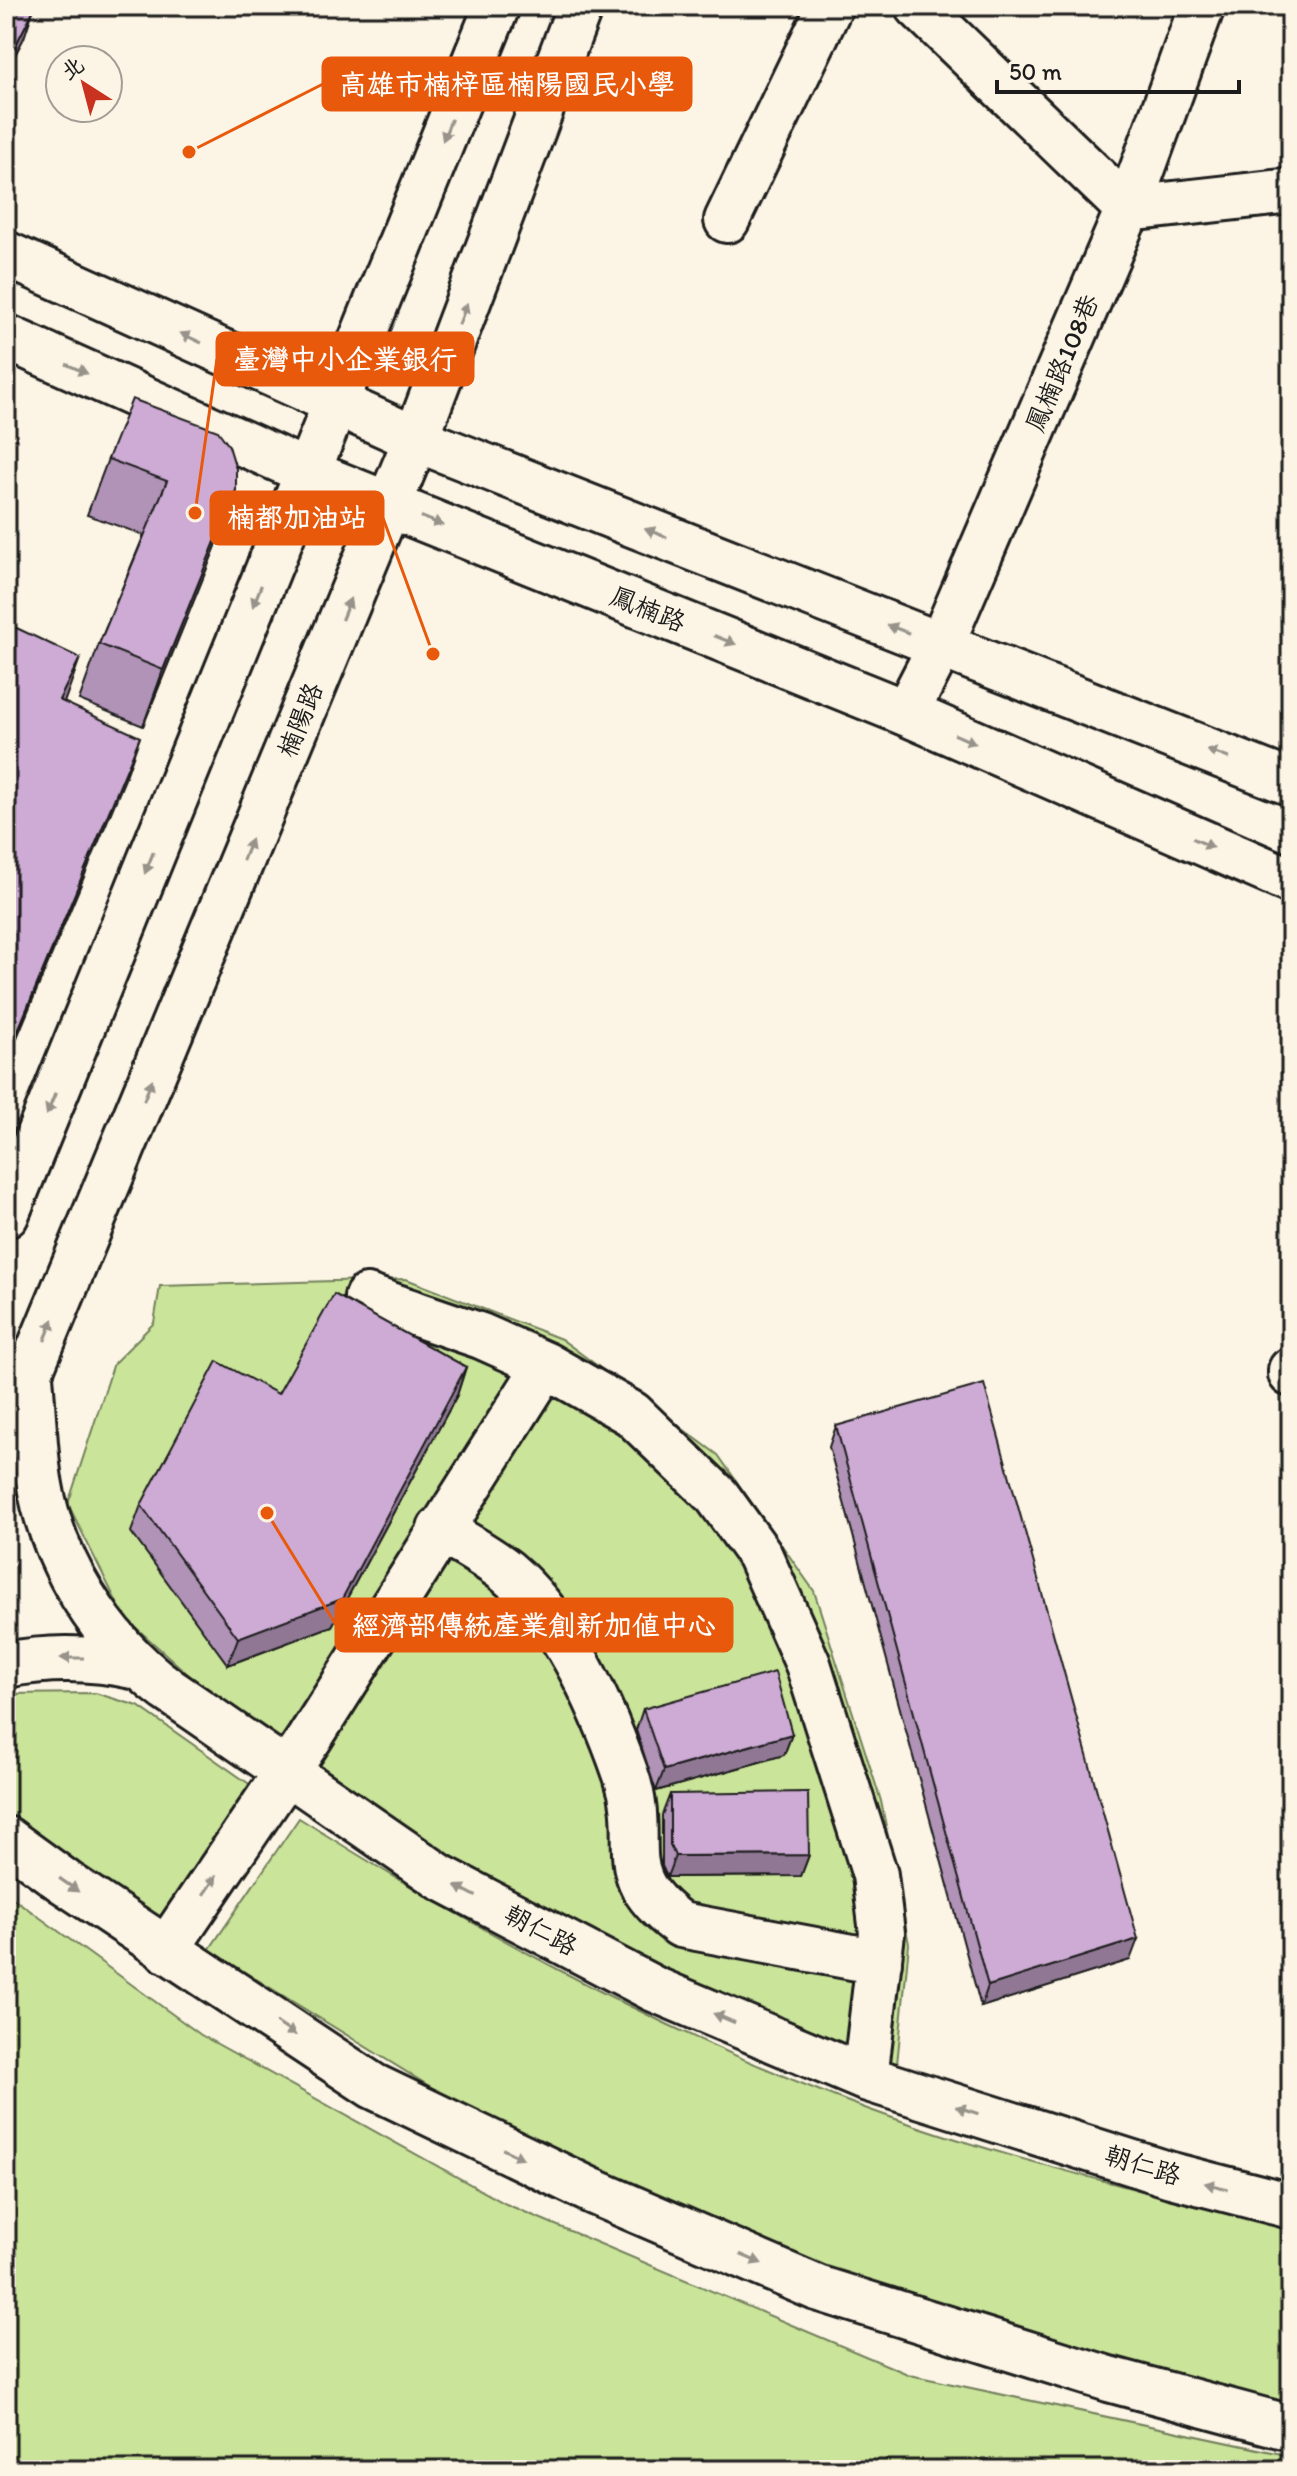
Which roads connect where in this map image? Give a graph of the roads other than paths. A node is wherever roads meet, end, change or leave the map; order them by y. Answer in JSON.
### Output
{"nodes":[{"id":1,"x":497,"y":6,"type":"edge"},
{"id":2,"x":580,"y":6,"type":"edge"},
{"id":3,"x":830,"y":6,"type":"edge"},
{"id":4,"x":918,"y":6,"type":"edge"},
{"id":5,"x":1202,"y":6,"type":"edge"},
{"id":6,"x":1291,"y":191,"type":"edge"},
{"id":7,"x":1128,"y":209,"type":"junction"},
{"id":8,"x":727,"y":220,"type":"dead end"},
{"id":9,"x":6,"y":254,"type":"edge"},
{"id":10,"x":6,"y":337,"type":"edge"},
{"id":11,"x":337,"y":405,"type":"junction"},
{"id":12,"x":416,"y":439,"type":"junction"},
{"id":13,"x":307,"y":472,"type":"junction"},
{"id":14,"x":389,"y":504,"type":"junction"},
{"id":15,"x":941,"y":645,"type":"junction"},
{"id":16,"x":906,"y":713,"type":"junction"},
{"id":17,"x":1291,"y":783,"type":"edge"},
{"id":18,"x":1291,"y":881,"type":"edge"},
{"id":19,"x":14,"y":1171,"type":"edge"},
{"id":20,"x":6,"y":1215,"type":"edge"},
{"id":21,"x":367,"y":1297,"type":"dead end"},
{"id":22,"x":546,"y":1365,"type":"junction"},
{"id":23,"x":30,"y":1376,"type":"junction"},
{"id":24,"x":6,"y":1427,"type":"edge"},
{"id":25,"x":440,"y":1529,"type":"junction"},
{"id":26,"x":6,"y":1665,"type":"edge"},
{"id":27,"x":138,"y":1667,"type":"junction"},
{"id":28,"x":290,"y":1766,"type":"junction"},
{"id":29,"x":6,"y":1839,"type":"edge"},
{"id":30,"x":166,"y":1950,"type":"junction"},
{"id":31,"x":879,"y":1962,"type":"junction"},
{"id":32,"x":865,"y":2078,"type":"junction"},
{"id":33,"x":1291,"y":2206,"type":"edge"},
{"id":34,"x":1291,"y":2428,"type":"edge"}],
"edges":[{"from":1,"to":11,"type":"street","one_way":true},
{"from":12,"to":2,"type":"street","name":"楠陽路","one_way":true},
{"from":3,"to":8,"type":"street"},
{"from":4,"to":7,"type":"street"},
{"from":5,"to":7,"type":"street","name":"鳳楠路108巷"},
{"from":6,"to":7,"type":"street"},
{"from":7,"to":15,"type":"street","name":"鳳楠路108巷"},
{"from":11,"to":9,"type":"street","one_way":true},
{"from":10,"to":13,"type":"street","name":"鳳楠路","one_way":true},
{"from":11,"to":12,"type":"street"},
{"from":11,"to":13,"type":"street"},
{"from":12,"to":14,"type":"street","name":"楠陽路"},
{"from":15,"to":12,"type":"street","one_way":true},
{"from":13,"to":14,"type":"street","name":"鳳楠路"},
{"from":13,"to":19,"type":"street","one_way":true},
{"from":14,"to":16,"type":"street","name":"鳳楠路","one_way":true},
{"from":23,"to":14,"type":"street","name":"楠陽路","one_way":true},
{"from":15,"to":16,"type":"street","name":"鳳楠路108巷"},
{"from":17,"to":15,"type":"street","one_way":true},
{"from":16,"to":18,"type":"street","name":"鳳楠路","one_way":true},
{"from":19,"to":20,"type":"street"},
{"from":21,"to":22,"type":"street"},
{"from":22,"to":25,"type":"street"},
{"from":22,"to":31,"type":"street"},
{"from":23,"to":24,"type":"street","name":"楠陽路"},
{"from":23,"to":27,"type":"street","name":"朝仁路"},
{"from":25,"to":28,"type":"street"},
{"from":25,"to":31,"type":"street"},
{"from":27,"to":26,"type":"street","one_way":true},
{"from":27,"to":28,"type":"street","name":"朝仁路"},
{"from":30,"to":28,"type":"street","one_way":true},
{"from":32,"to":28,"type":"street","name":"朝仁路","one_way":true},
{"from":29,"to":30,"type":"street","one_way":true},
{"from":30,"to":34,"type":"street","one_way":true},
{"from":31,"to":32,"type":"street"},
{"from":33,"to":32,"type":"street","name":"朝仁路","one_way":true}]}
